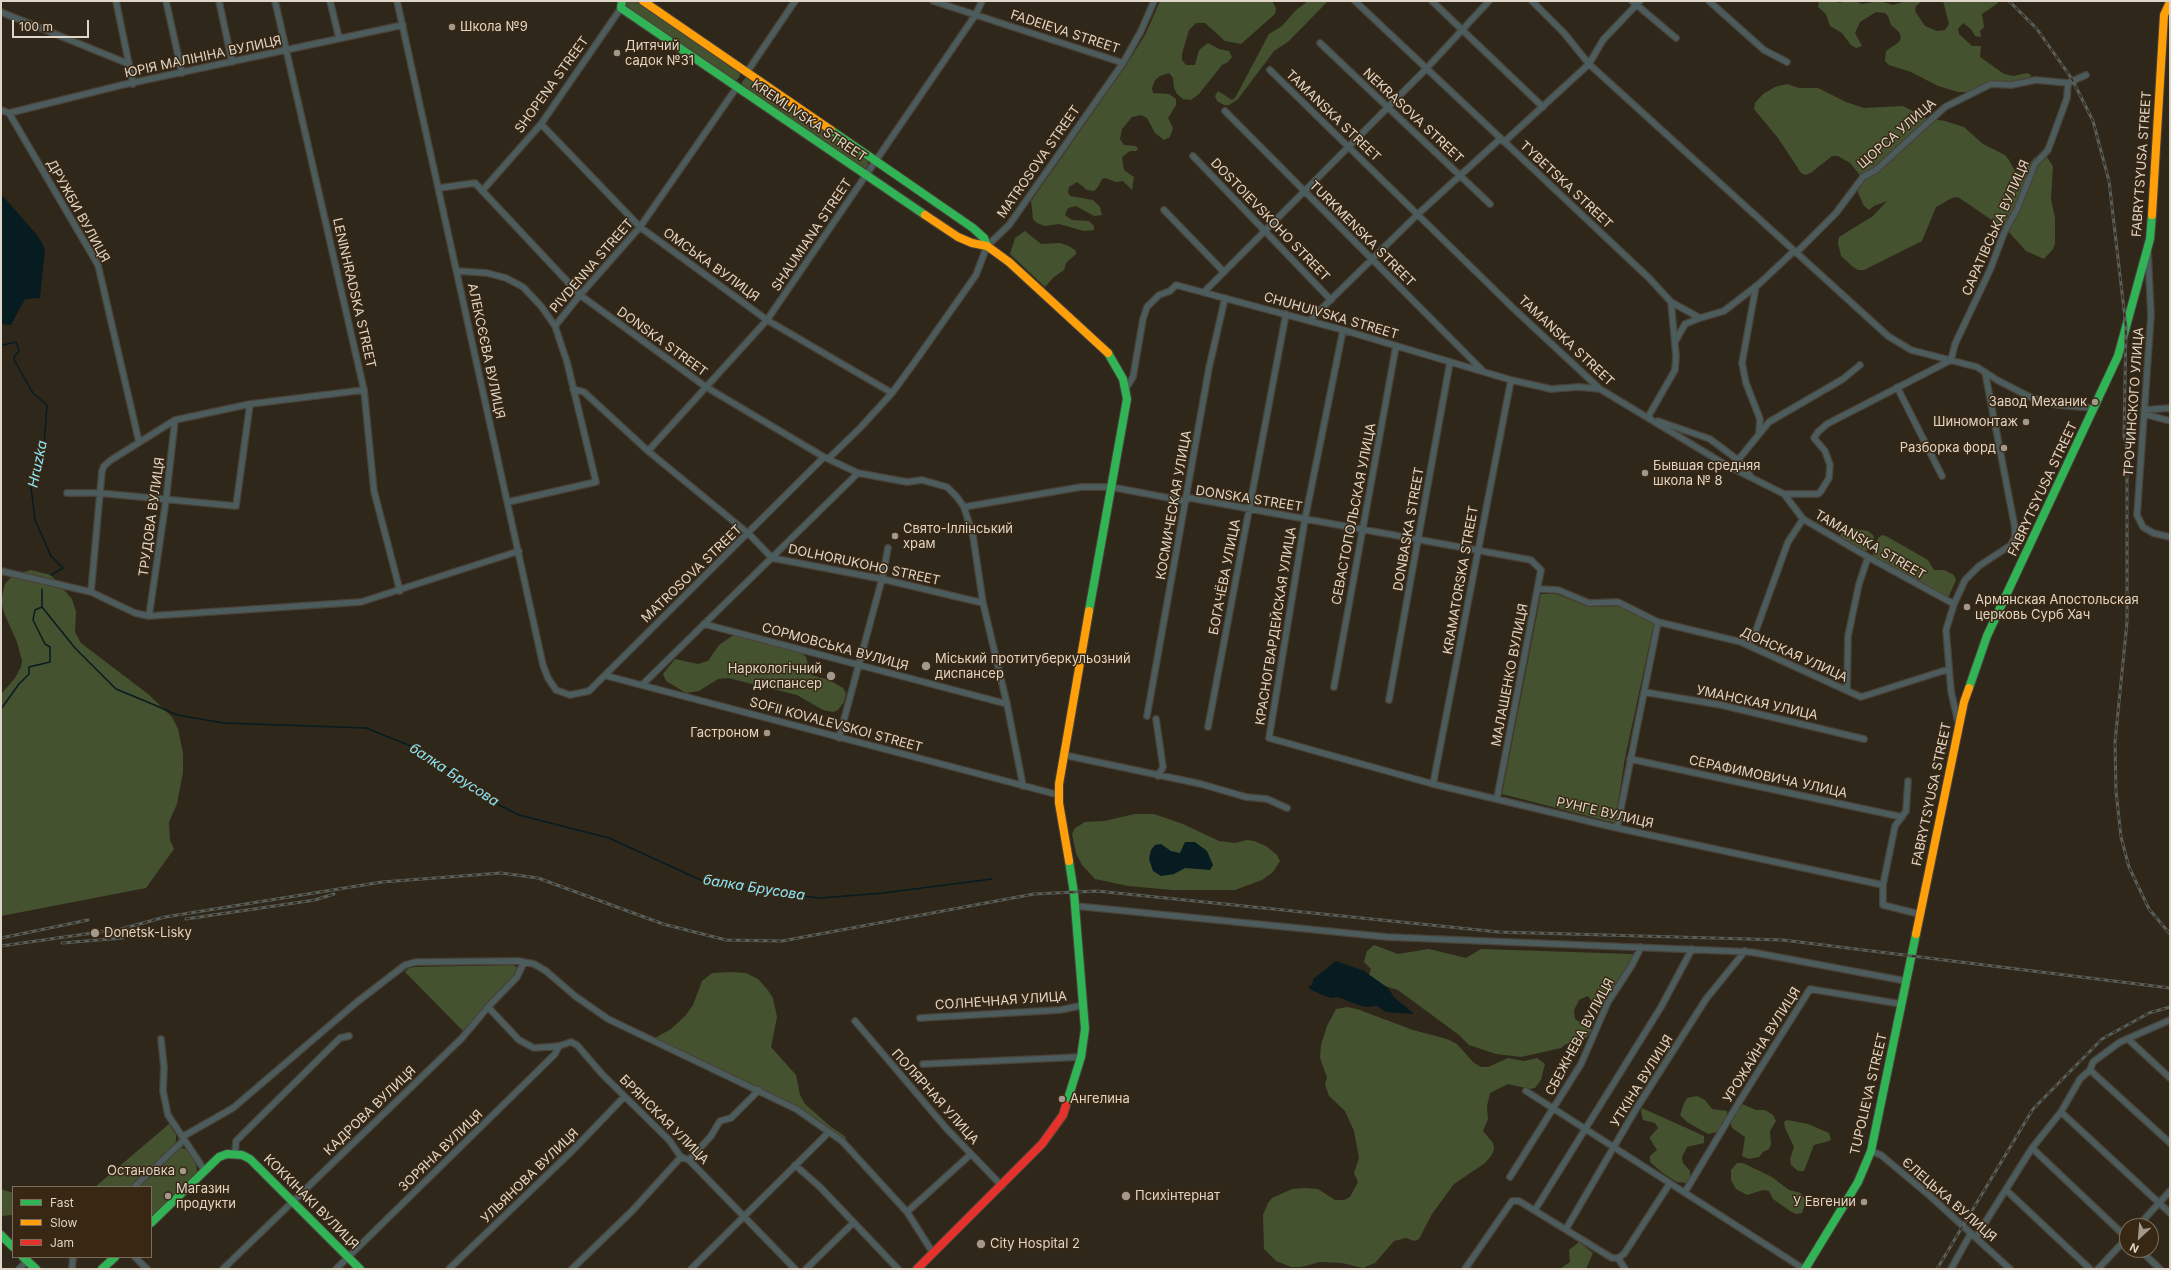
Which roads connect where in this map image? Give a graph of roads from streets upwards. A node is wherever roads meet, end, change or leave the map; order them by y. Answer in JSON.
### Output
{"nodes":[{"id":1,"x":116,"y":1,"type":"edge"},
{"id":2,"x":166,"y":1,"type":"edge"},
{"id":3,"x":219,"y":1,"type":"edge"},
{"id":4,"x":276,"y":1,"type":"edge"},
{"id":5,"x":330,"y":1,"type":"edge"},
{"id":6,"x":397,"y":1,"type":"edge"},
{"id":7,"x":643,"y":1,"type":"edge"},
{"id":8,"x":795,"y":1,"type":"edge"},
{"id":9,"x":933,"y":1,"type":"edge"},
{"id":10,"x":982,"y":1,"type":"edge"},
{"id":11,"x":1154,"y":1,"type":"edge"},
{"id":12,"x":1355,"y":1,"type":"edge"},
{"id":13,"x":1432,"y":1,"type":"edge"},
{"id":14,"x":1489,"y":1,"type":"edge"},
{"id":15,"x":1532,"y":1,"type":"edge"},
{"id":16,"x":1709,"y":1,"type":"edge"},
{"id":17,"x":1636,"y":2,"type":"edge"},
{"id":18,"x":2170,"y":2,"type":"edge"},
{"id":19,"x":622,"y":5,"type":"edge"},
{"id":20,"x":1,"y":12,"type":"edge"},
{"id":21,"x":976,"y":14,"type":"junction"},
{"id":22,"x":403,"y":25,"type":"junction"},
{"id":23,"x":1462,"y":30,"type":"junction"},
{"id":24,"x":338,"y":38,"type":"junction"},
{"id":25,"x":1676,"y":38,"type":"dead end"},
{"id":26,"x":1320,"y":43,"type":"dead end"},
{"id":27,"x":286,"y":50,"type":"junction"},
{"id":28,"x":232,"y":62,"type":"junction"},
{"id":29,"x":1787,"y":62,"type":"dead end"},
{"id":30,"x":1123,"y":63,"type":"junction"},
{"id":31,"x":129,"y":64,"type":"junction"},
{"id":32,"x":1589,"y":64,"type":"junction"},
{"id":33,"x":1426,"y":68,"type":"junction"},
{"id":34,"x":1270,"y":70,"type":"dead end"},
{"id":35,"x":747,"y":72,"type":"junction"},
{"id":36,"x":182,"y":73,"type":"junction"},
{"id":37,"x":2086,"y":75,"type":"dead end"},
{"id":38,"x":2068,"y":83,"type":"junction"},
{"id":39,"x":133,"y":84,"type":"junction"},
{"id":40,"x":737,"y":87,"type":"junction"},
{"id":41,"x":1387,"y":107,"type":"junction"},
{"id":42,"x":1544,"y":107,"type":"junction"},
{"id":43,"x":1,"y":110,"type":"edge"},
{"id":44,"x":1225,"y":111,"type":"dead end"},
{"id":45,"x":9,"y":114,"type":"junction"},
{"id":46,"x":541,"y":124,"type":"junction"},
{"id":47,"x":1502,"y":141,"type":"junction"},
{"id":48,"x":1349,"y":145,"type":"junction"},
{"id":49,"x":1193,"y":156,"type":"dead end"},
{"id":50,"x":876,"y":159,"type":"junction"},
{"id":51,"x":866,"y":175,"type":"junction"},
{"id":52,"x":1460,"y":175,"type":"junction"},
{"id":53,"x":439,"y":188,"type":"junction"},
{"id":54,"x":1303,"y":190,"type":"junction"},
{"id":55,"x":482,"y":191,"type":"junction"},
{"id":56,"x":1490,"y":204,"type":"dead end"},
{"id":57,"x":1164,"y":210,"type":"dead end"},
{"id":58,"x":1418,"y":214,"type":"junction"},
{"id":59,"x":640,"y":227,"type":"junction"},
{"id":60,"x":1264,"y":230,"type":"junction"},
{"id":61,"x":987,"y":246,"type":"junction"},
{"id":62,"x":2148,"y":248,"type":"junction"},
{"id":63,"x":1795,"y":252,"type":"junction"},
{"id":64,"x":1372,"y":259,"type":"junction"},
{"id":65,"x":458,"y":271,"type":"junction"},
{"id":66,"x":1223,"y":271,"type":"junction"},
{"id":67,"x":1756,"y":286,"type":"junction"},
{"id":68,"x":1204,"y":292,"type":"junction"},
{"id":69,"x":580,"y":295,"type":"junction"},
{"id":70,"x":1225,"y":298,"type":"junction"},
{"id":71,"x":1331,"y":300,"type":"junction"},
{"id":72,"x":1671,"y":302,"type":"junction"},
{"id":73,"x":1286,"y":314,"type":"junction"},
{"id":74,"x":1700,"y":318,"type":"junction"},
{"id":75,"x":767,"y":320,"type":"junction"},
{"id":76,"x":1309,"y":321,"type":"junction"},
{"id":77,"x":555,"y":326,"type":"junction"},
{"id":78,"x":1343,"y":330,"type":"junction"},
{"id":79,"x":1675,"y":342,"type":"junction"},
{"id":80,"x":1396,"y":346,"type":"junction"},
{"id":81,"x":1951,"y":360,"type":"junction"},
{"id":82,"x":1450,"y":362,"type":"junction"},
{"id":83,"x":1860,"y":365,"type":"dead end"},
{"id":84,"x":1483,"y":372,"type":"junction"},
{"id":85,"x":1985,"y":372,"type":"junction"},
{"id":86,"x":1511,"y":380,"type":"junction"},
{"id":87,"x":706,"y":387,"type":"junction"},
{"id":88,"x":1897,"y":387,"type":"junction"},
{"id":89,"x":573,"y":389,"type":"junction"},
{"id":90,"x":1600,"y":389,"type":"junction"},
{"id":91,"x":364,"y":390,"type":"junction"},
{"id":92,"x":1125,"y":390,"type":"junction"},
{"id":93,"x":892,"y":393,"type":"junction"},
{"id":94,"x":250,"y":404,"type":"junction"},
{"id":95,"x":2094,"y":408,"type":"junction"},
{"id":96,"x":2170,"y":408,"type":"edge"},
{"id":97,"x":2144,"y":412,"type":"junction"},
{"id":98,"x":1648,"y":417,"type":"junction"},
{"id":99,"x":175,"y":420,"type":"junction"},
{"id":100,"x":2170,"y":421,"type":"edge"},
{"id":101,"x":1759,"y":433,"type":"junction"},
{"id":102,"x":139,"y":442,"type":"junction"},
{"id":103,"x":648,"y":451,"type":"junction"},
{"id":104,"x":826,"y":458,"type":"junction"},
{"id":105,"x":1738,"y":460,"type":"junction"},
{"id":106,"x":858,"y":473,"type":"junction"},
{"id":107,"x":1942,"y":476,"type":"dead end"},
{"id":108,"x":1752,"y":478,"type":"junction"},
{"id":109,"x":1111,"y":487,"type":"junction"},
{"id":110,"x":68,"y":493,"type":"dead end"},
{"id":111,"x":99,"y":494,"type":"junction"},
{"id":112,"x":1784,"y":494,"type":"junction"},
{"id":113,"x":166,"y":500,"type":"junction"},
{"id":114,"x":1185,"y":501,"type":"junction"},
{"id":115,"x":508,"y":502,"type":"junction"},
{"id":116,"x":964,"y":507,"type":"junction"},
{"id":117,"x":1250,"y":509,"type":"junction"},
{"id":118,"x":1305,"y":519,"type":"junction"},
{"id":119,"x":1803,"y":519,"type":"junction"},
{"id":120,"x":1362,"y":529,"type":"junction"},
{"id":121,"x":749,"y":534,"type":"junction"},
{"id":122,"x":2170,"y":537,"type":"edge"},
{"id":123,"x":1418,"y":539,"type":"junction"},
{"id":124,"x":888,"y":548,"type":"dead end"},
{"id":125,"x":1477,"y":550,"type":"junction"},
{"id":126,"x":519,"y":551,"type":"junction"},
{"id":127,"x":1868,"y":557,"type":"junction"},
{"id":128,"x":772,"y":558,"type":"junction"},
{"id":129,"x":1531,"y":560,"type":"joint"},
{"id":130,"x":1,"y":571,"type":"edge"},
{"id":131,"x":882,"y":579,"type":"junction"},
{"id":132,"x":1538,"y":589,"type":"junction"},
{"id":133,"x":400,"y":591,"type":"junction"},
{"id":134,"x":91,"y":592,"type":"junction"},
{"id":135,"x":983,"y":603,"type":"junction"},
{"id":136,"x":1954,"y":604,"type":"junction"},
{"id":137,"x":149,"y":616,"type":"junction"},
{"id":138,"x":1658,"y":622,"type":"junction"},
{"id":139,"x":704,"y":624,"type":"junction"},
{"id":140,"x":1746,"y":644,"type":"junction"},
{"id":141,"x":859,"y":664,"type":"junction"},
{"id":142,"x":1949,"y":669,"type":"junction"},
{"id":143,"x":607,"y":676,"type":"junction"},
{"id":144,"x":642,"y":685,"type":"junction"},
{"id":145,"x":1334,"y":687,"type":"dead end"},
{"id":146,"x":1847,"y":690,"type":"junction"},
{"id":147,"x":1644,"y":692,"type":"junction"},
{"id":148,"x":570,"y":695,"type":"joint"},
{"id":149,"x":1389,"y":700,"type":"dead end"},
{"id":150,"x":1007,"y":704,"type":"junction"},
{"id":151,"x":1147,"y":716,"type":"dead end"},
{"id":152,"x":1156,"y":719,"type":"dead end"},
{"id":153,"x":1959,"y":724,"type":"junction"},
{"id":154,"x":1208,"y":727,"type":"dead end"},
{"id":155,"x":839,"y":738,"type":"junction"},
{"id":156,"x":1269,"y":738,"type":"joint"},
{"id":157,"x":1864,"y":739,"type":"dead end"},
{"id":158,"x":1064,"y":755,"type":"junction"},
{"id":159,"x":1630,"y":759,"type":"junction"},
{"id":160,"x":1158,"y":776,"type":"junction"},
{"id":161,"x":1908,"y":781,"type":"dead end"},
{"id":162,"x":1433,"y":784,"type":"junction"},
{"id":163,"x":1023,"y":786,"type":"junction"},
{"id":164,"x":1059,"y":795,"type":"junction"},
{"id":165,"x":1498,"y":798,"type":"junction"},
{"id":166,"x":1287,"y":808,"type":"dead end"},
{"id":167,"x":1902,"y":817,"type":"junction"},
{"id":168,"x":1617,"y":828,"type":"junction"},
{"id":169,"x":1883,"y":885,"type":"junction"},
{"id":170,"x":1076,"y":906,"type":"junction"},
{"id":171,"x":1920,"y":914,"type":"junction"},
{"id":172,"x":1641,"y":947,"type":"junction"},
{"id":173,"x":1692,"y":949,"type":"junction"},
{"id":174,"x":1745,"y":952,"type":"junction"},
{"id":175,"x":524,"y":962,"type":"junction"},
{"id":176,"x":1906,"y":981,"type":"junction"},
{"id":177,"x":1901,"y":1004,"type":"junction"},
{"id":178,"x":1084,"y":1005,"type":"junction"},
{"id":179,"x":488,"y":1007,"type":"junction"},
{"id":180,"x":920,"y":1018,"type":"dead end"},
{"id":181,"x":2170,"y":1020,"type":"edge"},
{"id":182,"x":854,"y":1021,"type":"dead end"},
{"id":183,"x":349,"y":1036,"type":"dead end"},
{"id":184,"x":161,"y":1039,"type":"dead end"},
{"id":185,"x":2128,"y":1039,"type":"junction"},
{"id":186,"x":559,"y":1046,"type":"junction"},
{"id":187,"x":1081,"y":1057,"type":"junction"},
{"id":188,"x":923,"y":1064,"type":"dead end"},
{"id":189,"x":2090,"y":1070,"type":"junction"},
{"id":190,"x":2170,"y":1078,"type":"edge"},
{"id":191,"x":759,"y":1090,"type":"junction"},
{"id":192,"x":1526,"y":1091,"type":"dead end"},
{"id":193,"x":624,"y":1097,"type":"junction"},
{"id":194,"x":1554,"y":1109,"type":"junction"},
{"id":195,"x":2061,"y":1112,"type":"junction"},
{"id":196,"x":1584,"y":1128,"type":"junction"},
{"id":197,"x":828,"y":1133,"type":"junction"},
{"id":198,"x":183,"y":1139,"type":"junction"},
{"id":199,"x":2170,"y":1143,"type":"edge"},
{"id":200,"x":1614,"y":1147,"type":"junction"},
{"id":201,"x":2032,"y":1148,"type":"junction"},
{"id":202,"x":1871,"y":1151,"type":"junction"},
{"id":203,"x":235,"y":1154,"type":"junction"},
{"id":204,"x":971,"y":1154,"type":"junction"},
{"id":205,"x":681,"y":1157,"type":"junction"},
{"id":206,"x":689,"y":1160,"type":"junction"},
{"id":207,"x":795,"y":1165,"type":"junction"},
{"id":208,"x":205,"y":1171,"type":"junction"},
{"id":209,"x":1510,"y":1177,"type":"dead end"},
{"id":210,"x":1670,"y":1183,"type":"junction"},
{"id":211,"x":135,"y":1186,"type":"edge"},
{"id":212,"x":1002,"y":1186,"type":"junction"},
{"id":213,"x":2006,"y":1190,"type":"junction"},
{"id":214,"x":2170,"y":1191,"type":"edge"},
{"id":215,"x":1685,"y":1192,"type":"junction"},
{"id":216,"x":292,"y":1200,"type":"junction"},
{"id":217,"x":2159,"y":1203,"type":"junction"},
{"id":218,"x":1535,"y":1210,"type":"junction"},
{"id":219,"x":907,"y":1212,"type":"junction"},
{"id":220,"x":2170,"y":1212,"type":"edge"},
{"id":221,"x":743,"y":1217,"type":"junction"},
{"id":222,"x":2145,"y":1218,"type":"edge"},
{"id":223,"x":152,"y":1222,"type":"edge"},
{"id":224,"x":853,"y":1223,"type":"junction"},
{"id":225,"x":1566,"y":1229,"type":"junction"},
{"id":226,"x":2119,"y":1230,"type":"edge"},
{"id":227,"x":1,"y":1235,"type":"edge"},
{"id":228,"x":1974,"y":1235,"type":"junction"},
{"id":229,"x":12,"y":1246,"type":"edge"},
{"id":230,"x":2119,"y":1247,"type":"edge"},
{"id":231,"x":934,"y":1252,"type":"junction"},
{"id":232,"x":348,"y":1257,"type":"junction"},
{"id":233,"x":73,"y":1258,"type":"edge"},
{"id":234,"x":114,"y":1258,"type":"edge"},
{"id":235,"x":136,"y":1258,"type":"edge"},
{"id":236,"x":1618,"y":1258,"type":"junction"},
{"id":237,"x":2148,"y":1258,"type":"edge"},
{"id":238,"x":25,"y":1259,"type":"edge"},
{"id":239,"x":19,"y":1269,"type":"edge"},
{"id":240,"x":36,"y":1269,"type":"edge"},
{"id":241,"x":72,"y":1269,"type":"edge"},
{"id":242,"x":102,"y":1269,"type":"edge"},
{"id":243,"x":147,"y":1269,"type":"edge"},
{"id":244,"x":223,"y":1269,"type":"edge"},
{"id":245,"x":336,"y":1269,"type":"edge"},
{"id":246,"x":360,"y":1269,"type":"edge"},
{"id":247,"x":449,"y":1269,"type":"edge"},
{"id":248,"x":572,"y":1269,"type":"edge"},
{"id":249,"x":691,"y":1269,"type":"edge"},
{"id":250,"x":795,"y":1269,"type":"edge"},
{"id":251,"x":806,"y":1269,"type":"edge"},
{"id":252,"x":898,"y":1269,"type":"edge"},
{"id":253,"x":917,"y":1269,"type":"edge"},
{"id":254,"x":1465,"y":1269,"type":"edge"},
{"id":255,"x":1625,"y":1269,"type":"edge"},
{"id":256,"x":1805,"y":1269,"type":"edge"},
{"id":257,"x":1951,"y":1269,"type":"edge"},
{"id":258,"x":2010,"y":1269,"type":"edge"},
{"id":259,"x":2090,"y":1269,"type":"edge"},
{"id":260,"x":2098,"y":1269,"type":"edge"},
{"id":261,"x":2160,"y":1269,"type":"edge"}],
"edges":[{"from":1,"to":31,"type":"street"},
{"from":2,"to":36,"type":"street"},
{"from":3,"to":28,"type":"street"},
{"from":4,"to":27,"type":"street","name":"LENINHRADSKA STREET"},
{"from":5,"to":24,"type":"street"},
{"from":6,"to":22,"type":"street","name":"АЛЕКСЄЄВА ВУЛИЦЯ"},
{"from":7,"to":35,"type":"street","name":"KREMLIVSKA STREET"},
{"from":8,"to":35,"type":"street"},
{"from":9,"to":21,"type":"street","name":"FADEIEVA STREET"},
{"from":10,"to":21,"type":"street"},
{"from":11,"to":30,"type":"street","name":"MATROSOVA STREET"},
{"from":12,"to":33,"type":"street","name":"TYBETSKA STREET"},
{"from":13,"to":23,"type":"street"},
{"from":14,"to":23,"type":"street"},
{"from":15,"to":32,"type":"street"},
{"from":16,"to":29,"type":"street"},
{"from":17,"to":25,"type":"street"},
{"from":17,"to":32,"type":"street"},
{"from":18,"to":62,"type":"street","name":"FABRYTSYUSA STREET"},
{"from":19,"to":40,"type":"street","name":"KREMLIVSKA STREET"},
{"from":19,"to":46,"type":"street","name":"SHOPENA STREET"},
{"from":20,"to":31,"type":"street"},
{"from":21,"to":30,"type":"street","name":"FADEIEVA STREET"},
{"from":21,"to":50,"type":"street"},
{"from":22,"to":24,"type":"street","name":"ЮРІЯ МАЛІНІНА ВУЛИЦЯ"},
{"from":22,"to":53,"type":"street","name":"АЛЕКСЄЄВА ВУЛИЦЯ"},
{"from":23,"to":33,"type":"street"},
{"from":23,"to":42,"type":"street"},
{"from":24,"to":27,"type":"street","name":"ЮРІЯ МАЛІНІНА ВУЛИЦЯ"},
{"from":26,"to":41,"type":"street","name":"NEKRASOVA STREET"},
{"from":27,"to":28,"type":"street","name":"ЮРІЯ МАЛІНІНА ВУЛИЦЯ"},
{"from":27,"to":91,"type":"street","name":"LENINHRADSKA STREET"},
{"from":28,"to":36,"type":"street","name":"ЮРІЯ МАЛІНІНА ВУЛИЦЯ"},
{"from":30,"to":61,"type":"street","name":"MATROSOVA STREET"},
{"from":31,"to":39,"type":"street"},
{"from":32,"to":42,"type":"street"},
{"from":32,"to":63,"type":"street"},
{"from":33,"to":41,"type":"street"},
{"from":33,"to":47,"type":"street","name":"TYBETSKA STREET"},
{"from":34,"to":48,"type":"street","name":"TAMANSKA STREET"},
{"from":35,"to":50,"type":"street","name":"KREMLIVSKA STREET"},
{"from":36,"to":39,"type":"street","name":"ЮРІЯ МАЛІНІНА ВУЛИЦЯ"},
{"from":37,"to":38,"type":"street","name":"ЩОРСА УЛИЦА"},
{"from":38,"to":63,"type":"street","name":"ЩОРСА УЛИЦА"},
{"from":38,"to":81,"type":"street","name":"САРАТІВСЬКА ВУЛИЦЯ"},
{"from":39,"to":45,"type":"street","name":"ЮРІЯ МАЛІНІНА ВУЛИЦЯ"},
{"from":40,"to":51,"type":"street","name":"KREMLIVSKA STREET"},
{"from":40,"to":59,"type":"street","name":"PIVDENNA STREET"},
{"from":41,"to":48,"type":"street"},
{"from":41,"to":52,"type":"street","name":"NEKRASOVA STREET"},
{"from":42,"to":47,"type":"street"},
{"from":43,"to":45,"type":"street"},
{"from":44,"to":54,"type":"street","name":"TURKMENSKA STREET"},
{"from":45,"to":102,"type":"street","name":"ДРУЖБИ ВУЛИЦЯ"},
{"from":46,"to":55,"type":"street","name":"SHOPENA STREET"},
{"from":46,"to":59,"type":"street","name":"ОМСЬКА ВУЛИЦЯ"},
{"from":47,"to":52,"type":"street"},
{"from":47,"to":72,"type":"street","name":"TYBETSKA STREET"},
{"from":48,"to":54,"type":"street"},
{"from":48,"to":58,"type":"street","name":"TAMANSKA STREET"},
{"from":49,"to":60,"type":"street","name":"DOSTOIEVSKOHO STREET"},
{"from":50,"to":51,"type":"street","name":"SHAUMIANA STREET"},
{"from":50,"to":61,"type":"street","name":"KREMLIVSKA STREET"},
{"from":51,"to":61,"type":"street","name":"KREMLIVSKA STREET"},
{"from":51,"to":75,"type":"street","name":"SHAUMIANA STREET"},
{"from":52,"to":56,"type":"street","name":"NEKRASOVA STREET"},
{"from":52,"to":58,"type":"street"},
{"from":53,"to":55,"type":"street"},
{"from":53,"to":65,"type":"street","name":"АЛЕКСЄЄВА ВУЛИЦЯ"},
{"from":54,"to":60,"type":"street"},
{"from":54,"to":64,"type":"street","name":"TURKMENSKA STREET"},
{"from":55,"to":69,"type":"street","name":"DONSKA STREET"},
{"from":57,"to":66,"type":"street"},
{"from":58,"to":64,"type":"street"},
{"from":58,"to":90,"type":"street","name":"TAMANSKA STREET"},
{"from":59,"to":69,"type":"street","name":"PIVDENNA STREET"},
{"from":59,"to":75,"type":"street","name":"ОМСЬКА ВУЛИЦЯ"},
{"from":60,"to":66,"type":"street"},
{"from":60,"to":71,"type":"street","name":"DOSTOIEVSKOHO STREET"},
{"from":61,"to":92,"type":"street","name":"KREMLIVSKA STREET"},
{"from":61,"to":93,"type":"street","name":"MATROSOVA STREET"},
{"from":62,"to":95,"type":"street","name":"FABRYTSYUSA STREET"},
{"from":62,"to":97,"type":"street","name":"ТРОЧИНСКОГО УЛИЦА"},
{"from":63,"to":67,"type":"street","name":"ЩОРСА УЛИЦА"},
{"from":63,"to":81,"type":"street"},
{"from":64,"to":71,"type":"street"},
{"from":64,"to":84,"type":"street","name":"TURKMENSKA STREET"},
{"from":65,"to":77,"type":"street"},
{"from":65,"to":115,"type":"street","name":"АЛЕКСЄЄВА ВУЛИЦЯ"},
{"from":66,"to":68,"type":"street"},
{"from":67,"to":74,"type":"street","name":"ЩОРСА УЛИЦА"},
{"from":67,"to":101,"type":"street"},
{"from":68,"to":70,"type":"street","name":"CHUHUIVSKA STREET"},
{"from":68,"to":92,"type":"street","name":"CHUHUIVSKA STREET"},
{"from":69,"to":77,"type":"street","name":"PIVDENNA STREET"},
{"from":69,"to":87,"type":"street","name":"DONSKA STREET"},
{"from":70,"to":73,"type":"street","name":"CHUHUIVSKA STREET"},
{"from":70,"to":114,"type":"street","name":"КОСМИЧЕСКАЯ УЛИЦА"},
{"from":71,"to":76,"type":"street"},
{"from":72,"to":74,"type":"street","name":"TYBETSKA STREET"},
{"from":72,"to":79,"type":"street"},
{"from":73,"to":76,"type":"street","name":"CHUHUIVSKA STREET"},
{"from":73,"to":117,"type":"street","name":"БОГАЧЁВА УЛИЦА"},
{"from":74,"to":79,"type":"street","name":"ЩОРСА УЛИЦА"},
{"from":75,"to":87,"type":"street","name":"SHAUMIANA STREET"},
{"from":75,"to":93,"type":"street","name":"ОМСЬКА ВУЛИЦЯ"},
{"from":76,"to":78,"type":"street","name":"CHUHUIVSKA STREET"},
{"from":77,"to":89,"type":"street","name":"PIVDENNA STREET"},
{"from":78,"to":80,"type":"street","name":"CHUHUIVSKA STREET"},
{"from":78,"to":118,"type":"street","name":"КРАСНОГВАРДЕЙСКАЯ УЛИЦА"},
{"from":79,"to":98,"type":"street"},
{"from":80,"to":82,"type":"street","name":"CHUHUIVSKA STREET"},
{"from":80,"to":120,"type":"street","name":"СЕВАСТОПОЛЬСКАЯ УЛИЦА"},
{"from":81,"to":85,"type":"street"},
{"from":81,"to":88,"type":"street"},
{"from":82,"to":84,"type":"street","name":"CHUHUIVSKA STREET"},
{"from":82,"to":123,"type":"street","name":"DONBASKA STREET"},
{"from":83,"to":101,"type":"street"},
{"from":84,"to":86,"type":"street","name":"CHUHUIVSKA STREET"},
{"from":85,"to":95,"type":"street"},
{"from":85,"to":136,"type":"street"},
{"from":86,"to":90,"type":"street","name":"CHUHUIVSKA STREET"},
{"from":86,"to":125,"type":"street","name":"KRAMATORSKA STREET"},
{"from":87,"to":103,"type":"street","name":"SHAUMIANA STREET"},
{"from":87,"to":104,"type":"street","name":"DONSKA STREET"},
{"from":88,"to":107,"type":"street"},
{"from":88,"to":112,"type":"street"},
{"from":89,"to":103,"type":"street"},
{"from":89,"to":115,"type":"street","name":"PIVDENNA STREET"},
{"from":90,"to":98,"type":"street","name":"TAMANSKA STREET"},
{"from":91,"to":94,"type":"street"},
{"from":91,"to":133,"type":"street","name":"LENINHRADSKA STREET"},
{"from":92,"to":109,"type":"street","name":"KREMLIVSKA STREET"},
{"from":93,"to":104,"type":"street","name":"MATROSOVA STREET"},
{"from":94,"to":99,"type":"street"},
{"from":94,"to":113,"type":"street"},
{"from":95,"to":153,"type":"street","name":"FABRYTSYUSA STREET"},
{"from":96,"to":97,"type":"street"},
{"from":97,"to":100,"type":"street"},
{"from":97,"to":122,"type":"street","name":"ТРОЧИНСКОГО УЛИЦА"},
{"from":98,"to":105,"type":"street"},
{"from":98,"to":108,"type":"street","name":"TAMANSKA STREET"},
{"from":99,"to":102,"type":"street"},
{"from":99,"to":113,"type":"street","name":"ТРУДОВА ВУЛИЦЯ"},
{"from":101,"to":105,"type":"street"},
{"from":102,"to":111,"type":"street"},
{"from":103,"to":121,"type":"street"},
{"from":104,"to":106,"type":"street","name":"DONSKA STREET"},
{"from":104,"to":121,"type":"street","name":"MATROSOVA STREET"},
{"from":105,"to":108,"type":"street"},
{"from":106,"to":116,"type":"street","name":"DONSKA STREET"},
{"from":106,"to":128,"type":"street"},
{"from":108,"to":112,"type":"street","name":"TAMANSKA STREET"},
{"from":109,"to":114,"type":"street","name":"DONSKA STREET"},
{"from":109,"to":116,"type":"street","name":"DONSKA STREET"},
{"from":109,"to":158,"type":"street"},
{"from":110,"to":111,"type":"street"},
{"from":111,"to":113,"type":"street"},
{"from":111,"to":134,"type":"street"},
{"from":112,"to":119,"type":"street","name":"TAMANSKA STREET"},
{"from":113,"to":137,"type":"street","name":"ТРУДОВА ВУЛИЦЯ"},
{"from":114,"to":117,"type":"street","name":"DONSKA STREET"},
{"from":114,"to":151,"type":"street","name":"КОСМИЧЕСКАЯ УЛИЦА"},
{"from":115,"to":126,"type":"street","name":"АЛЕКСЄЄВА ВУЛИЦЯ"},
{"from":116,"to":135,"type":"street"},
{"from":117,"to":118,"type":"street","name":"DONSKA STREET"},
{"from":117,"to":154,"type":"street","name":"БОГАЧЁВА УЛИЦА"},
{"from":118,"to":120,"type":"street","name":"DONSKA STREET"},
{"from":118,"to":156,"type":"street","name":"КРАСНОГВАРДЕЙСКАЯ УЛИЦА"},
{"from":119,"to":127,"type":"street","name":"TAMANSKA STREET"},
{"from":119,"to":140,"type":"street"},
{"from":120,"to":123,"type":"street","name":"DONSKA STREET"},
{"from":120,"to":145,"type":"street","name":"СЕВАСТОПОЛЬСКАЯ УЛИЦА"},
{"from":121,"to":128,"type":"street","name":"DOLHORUKOHO STREET"},
{"from":121,"to":143,"type":"street","name":"MATROSOVA STREET"},
{"from":123,"to":125,"type":"street","name":"DONSKA STREET"},
{"from":123,"to":149,"type":"street","name":"DONBASKA STREET"},
{"from":124,"to":131,"type":"street"},
{"from":125,"to":129,"type":"street","name":"DONSKA STREET"},
{"from":125,"to":162,"type":"street","name":"KRAMATORSKA STREET"},
{"from":126,"to":133,"type":"street"},
{"from":126,"to":148,"type":"street","name":"АЛЕКСЄЄВА ВУЛИЦЯ"},
{"from":127,"to":136,"type":"street","name":"TAMANSKA STREET"},
{"from":127,"to":146,"type":"street"},
{"from":128,"to":131,"type":"street","name":"DOLHORUKOHO STREET"},
{"from":128,"to":139,"type":"street"},
{"from":129,"to":132,"type":"street","name":"МАЛАШЕНКО ВУЛИЦЯ"},
{"from":130,"to":134,"type":"street"},
{"from":131,"to":135,"type":"street","name":"DOLHORUKOHO STREET"},
{"from":131,"to":141,"type":"street"},
{"from":132,"to":138,"type":"street","name":"ДОНСКАЯ УЛИЦА"},
{"from":132,"to":165,"type":"street","name":"МАЛАШЕНКО ВУЛИЦЯ"},
{"from":133,"to":137,"type":"street"},
{"from":134,"to":137,"type":"street"},
{"from":135,"to":150,"type":"street"},
{"from":136,"to":142,"type":"street"},
{"from":138,"to":140,"type":"street","name":"ДОНСКАЯ УЛИЦА"},
{"from":138,"to":147,"type":"street"},
{"from":139,"to":141,"type":"street","name":"СОРМОВСЬКА ВУЛИЦЯ"},
{"from":139,"to":144,"type":"street"},
{"from":140,"to":146,"type":"street","name":"ДОНСКАЯ УЛИЦА"},
{"from":141,"to":150,"type":"street","name":"СОРМОВСЬКА ВУЛИЦЯ"},
{"from":141,"to":155,"type":"street"},
{"from":142,"to":146,"type":"street","name":"ДОНСКАЯ УЛИЦА"},
{"from":142,"to":153,"type":"street"},
{"from":143,"to":144,"type":"street","name":"SOFII KOVALEVSKOI STREET"},
{"from":143,"to":148,"type":"street","name":"MATROSOVA STREET"},
{"from":144,"to":155,"type":"street","name":"SOFII KOVALEVSKOI STREET"},
{"from":147,"to":157,"type":"street","name":"УМАНСКАЯ УЛИЦА"},
{"from":147,"to":159,"type":"street"},
{"from":150,"to":163,"type":"street"},
{"from":152,"to":160,"type":"street"},
{"from":153,"to":171,"type":"street","name":"FABRYTSYUSA STREET"},
{"from":155,"to":163,"type":"street","name":"SOFII KOVALEVSKOI STREET"},
{"from":156,"to":162,"type":"street","name":"РУНГЕ ВУЛИЦЯ"},
{"from":158,"to":160,"type":"street"},
{"from":158,"to":164,"type":"street"},
{"from":159,"to":167,"type":"street","name":"СЕРАФИМОВИЧА УЛИЦА"},
{"from":159,"to":168,"type":"street"},
{"from":160,"to":166,"type":"street"},
{"from":161,"to":167,"type":"street"},
{"from":162,"to":165,"type":"street","name":"РУНГЕ ВУЛИЦЯ"},
{"from":163,"to":164,"type":"street","name":"SOFII KOVALEVSKOI STREET"},
{"from":164,"to":170,"type":"street"},
{"from":165,"to":168,"type":"street","name":"РУНГЕ ВУЛИЦЯ"},
{"from":167,"to":169,"type":"street"},
{"from":168,"to":169,"type":"street","name":"РУНГЕ ВУЛИЦЯ"},
{"from":169,"to":171,"type":"street"},
{"from":170,"to":172,"type":"street"},
{"from":170,"to":178,"type":"street"},
{"from":171,"to":176,"type":"street","name":"FABRYTSYUSA STREET"},
{"from":172,"to":173,"type":"street"},
{"from":172,"to":194,"type":"street","name":"СБЕЖНЕВА ВУЛИЦЯ"},
{"from":173,"to":174,"type":"street"},
{"from":173,"to":196,"type":"street","name":"УТКIНА ВУЛИЦЯ"},
{"from":174,"to":176,"type":"street"},
{"from":174,"to":200,"type":"street","name":"УТКIНА ВУЛИЦЯ"},
{"from":175,"to":179,"type":"street","name":"КАДРОВА ВУЛИЦЯ"},
{"from":175,"to":191,"type":"street"},
{"from":175,"to":198,"type":"street"},
{"from":176,"to":177,"type":"street","name":"TUPOLIEVA STREET"},
{"from":177,"to":202,"type":"street","name":"TUPOLIEVA STREET"},
{"from":177,"to":215,"type":"street","name":"УРОЖАЙНА ВУЛИЦЯ"},
{"from":178,"to":180,"type":"street","name":"СОЛНЕЧНАЯ УЛИЦА"},
{"from":178,"to":187,"type":"street"},
{"from":179,"to":186,"type":"street","name":"БРЯНСКАЯ УЛИЦА"},
{"from":179,"to":216,"type":"street","name":"КАДРОВА ВУЛИЦЯ"},
{"from":181,"to":185,"type":"street"},
{"from":182,"to":204,"type":"street","name":"ПОЛЯРНАЯ УЛИЦА"},
{"from":183,"to":203,"type":"street"},
{"from":184,"to":198,"type":"street"},
{"from":185,"to":189,"type":"street"},
{"from":185,"to":190,"type":"street"},
{"from":186,"to":193,"type":"street","name":"БРЯНСКАЯ УЛИЦА"},
{"from":186,"to":232,"type":"street","name":"ЗОРЯНА ВУЛИЦЯ"},
{"from":187,"to":188,"type":"street"},
{"from":187,"to":212,"type":"street"},
{"from":189,"to":195,"type":"street"},
{"from":189,"to":199,"type":"street"},
{"from":191,"to":197,"type":"street"},
{"from":191,"to":206,"type":"street"},
{"from":192,"to":194,"type":"street"},
{"from":193,"to":205,"type":"street","name":"БРЯНСКАЯ УЛИЦА"},
{"from":193,"to":247,"type":"street","name":"УЛЬЯНОВА ВУЛИЦЯ"},
{"from":194,"to":196,"type":"street"},
{"from":194,"to":209,"type":"street","name":"СБЕЖНЕВА ВУЛИЦЯ"},
{"from":195,"to":201,"type":"street"},
{"from":195,"to":217,"type":"street"},
{"from":196,"to":200,"type":"street"},
{"from":196,"to":218,"type":"street","name":"УТКIНА ВУЛИЦЯ"},
{"from":197,"to":207,"type":"street"},
{"from":197,"to":219,"type":"street"},
{"from":198,"to":208,"type":"street"},
{"from":198,"to":211,"type":"street"},
{"from":200,"to":210,"type":"street"},
{"from":200,"to":225,"type":"street","name":"УТКIНА ВУЛИЦЯ"},
{"from":201,"to":213,"type":"street"},
{"from":201,"to":226,"type":"street"},
{"from":202,"to":228,"type":"street","name":"ЄЛЕЦЬКА ВУЛИЦЯ"},
{"from":202,"to":256,"type":"street","name":"TUPOLIEVA STREET"},
{"from":203,"to":208,"type":"street"},
{"from":203,"to":216,"type":"street","name":"КОККІНАКІ ВУЛИЦЯ"},
{"from":204,"to":212,"type":"street","name":"ПОЛЯРНАЯ УЛИЦА"},
{"from":204,"to":219,"type":"street"},
{"from":205,"to":206,"type":"street","name":"БРЯНСКАЯ УЛИЦА"},
{"from":205,"to":248,"type":"street"},
{"from":206,"to":221,"type":"street","name":"БРЯНСКАЯ УЛИЦА"},
{"from":207,"to":221,"type":"street"},
{"from":207,"to":224,"type":"street"},
{"from":208,"to":223,"type":"street"},
{"from":210,"to":215,"type":"street"},
{"from":210,"to":236,"type":"street"},
{"from":212,"to":231,"type":"street"},
{"from":213,"to":228,"type":"street"},
{"from":213,"to":259,"type":"street"},
{"from":214,"to":217,"type":"street"},
{"from":215,"to":256,"type":"street"},
{"from":216,"to":232,"type":"street","name":"КОККІНАКІ ВУЛИЦЯ"},
{"from":216,"to":244,"type":"street","name":"КАДРОВА ВУЛИЦЯ"},
{"from":217,"to":220,"type":"street"},
{"from":217,"to":222,"type":"street"},
{"from":218,"to":225,"type":"street"},
{"from":218,"to":254,"type":"street"},
{"from":219,"to":231,"type":"street"},
{"from":221,"to":249,"type":"street"},
{"from":221,"to":250,"type":"street","name":"БРЯНСКАЯ УЛИЦА"},
{"from":224,"to":251,"type":"street"},
{"from":224,"to":252,"type":"street"},
{"from":225,"to":236,"type":"street"},
{"from":227,"to":229,"type":"street"},
{"from":228,"to":257,"type":"street"},
{"from":228,"to":258,"type":"street","name":"ЄЛЕЦЬКА ВУЛИЦЯ"},
{"from":230,"to":260,"type":"street"},
{"from":231,"to":253,"type":"street"},
{"from":232,"to":245,"type":"street","name":"ЗОРЯНА ВУЛИЦЯ"},
{"from":232,"to":246,"type":"street","name":"КОККІНАКІ ВУЛИЦЯ"},
{"from":233,"to":241,"type":"street"},
{"from":234,"to":242,"type":"street"},
{"from":235,"to":243,"type":"street"},
{"from":236,"to":255,"type":"street"},
{"from":237,"to":261,"type":"street"},
{"from":238,"to":239,"type":"street"},
{"from":238,"to":240,"type":"street"}]}
